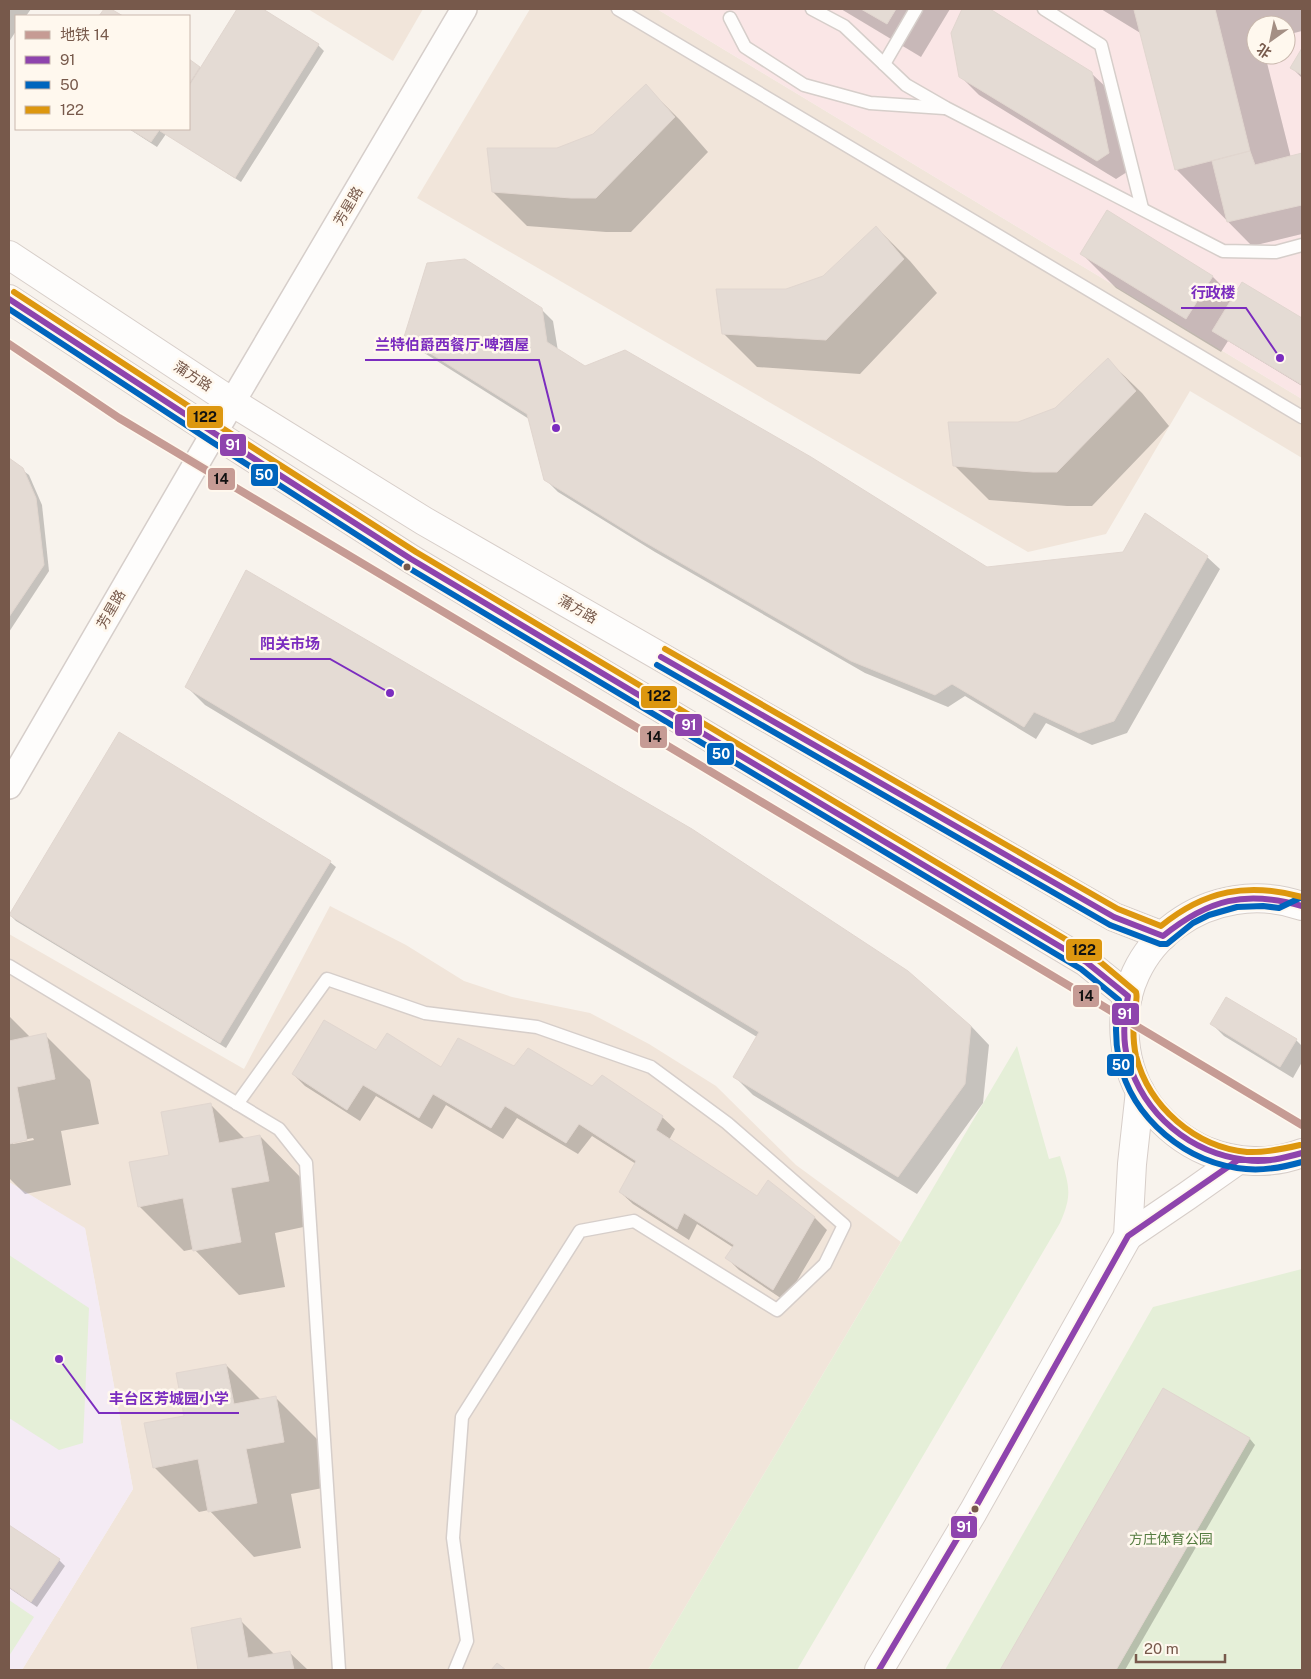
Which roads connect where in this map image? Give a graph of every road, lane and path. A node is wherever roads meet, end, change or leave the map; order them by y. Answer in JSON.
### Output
{"nodes":[{"id":1,"x":464,"y":9,"type":"edge"},
{"id":2,"x":618,"y":9,"type":"edge"},
{"id":3,"x":812,"y":9,"type":"edge"},
{"id":4,"x":916,"y":9,"type":"edge"},
{"id":5,"x":1044,"y":9,"type":"edge"},
{"id":6,"x":730,"y":18,"type":"dead end"},
{"id":7,"x":884,"y":64,"type":"junction"},
{"id":8,"x":946,"y":108,"type":"junction"},
{"id":9,"x":1142,"y":208,"type":"junction"},
{"id":10,"x":1302,"y":245,"type":"edge"},
{"id":11,"x":9,"y":255,"type":"edge"},
{"id":12,"x":9,"y":299,"type":"edge"},
{"id":13,"x":232,"y":402,"type":"junction"},
{"id":14,"x":1302,"y":417,"type":"edge"},
{"id":15,"x":214,"y":433,"type":"junction"},
{"id":16,"x":11,"y":775,"type":"edge"},
{"id":17,"x":1302,"y":887,"type":"edge"},
{"id":18,"x":1290,"y":902,"type":"edge"},
{"id":19,"x":1163,"y":936,"type":"junction"},
{"id":20,"x":9,"y":966,"type":"edge"},
{"id":21,"x":1128,"y":996,"type":"junction"},
{"id":22,"x":1140,"y":1091,"type":"junction"},
{"id":23,"x":237,"y":1104,"type":"junction"},
{"id":24,"x":1302,"y":1153,"type":"edge"},
{"id":25,"x":1238,"y":1160,"type":"junction"},
{"id":26,"x":1128,"y":1236,"type":"junction"},
{"id":27,"x":339,"y":1670,"type":"edge"},
{"id":28,"x":455,"y":1670,"type":"edge"},
{"id":29,"x":879,"y":1670,"type":"edge"}],
"edges":[{"from":1,"to":13,"type":"street","name":"芳星路"},
{"from":2,"to":14,"type":"lane"},
{"from":3,"to":7,"type":"lane"},
{"from":4,"to":7,"type":"lane"},
{"from":5,"to":9,"type":"lane"},
{"from":6,"to":8,"type":"lane"},
{"from":7,"to":8,"type":"lane"},
{"from":8,"to":9,"type":"lane"},
{"from":9,"to":10,"type":"lane"},
{"from":11,"to":13,"type":"street","name":"蒲方路"},
{"from":12,"to":15,"type":"street"},
{"from":13,"to":15,"type":"street","name":"芳星路"},
{"from":13,"to":19,"type":"street","name":"蒲方路"},
{"from":15,"to":16,"type":"street","name":"芳星路"},
{"from":15,"to":21,"type":"street"},
{"from":17,"to":18,"type":"street"},
{"from":18,"to":19,"type":"street"},
{"from":19,"to":21,"type":"street"},
{"from":20,"to":23,"type":"lane"},
{"from":21,"to":22,"type":"street"},
{"from":22,"to":25,"type":"street"},
{"from":22,"to":26,"type":"street"},
{"from":23,"to":27,"type":"lane"},
{"from":23,"to":28,"type":"lane"},
{"from":24,"to":25,"type":"street"},
{"from":25,"to":26,"type":"street"},
{"from":26,"to":29,"type":"street"}]}
